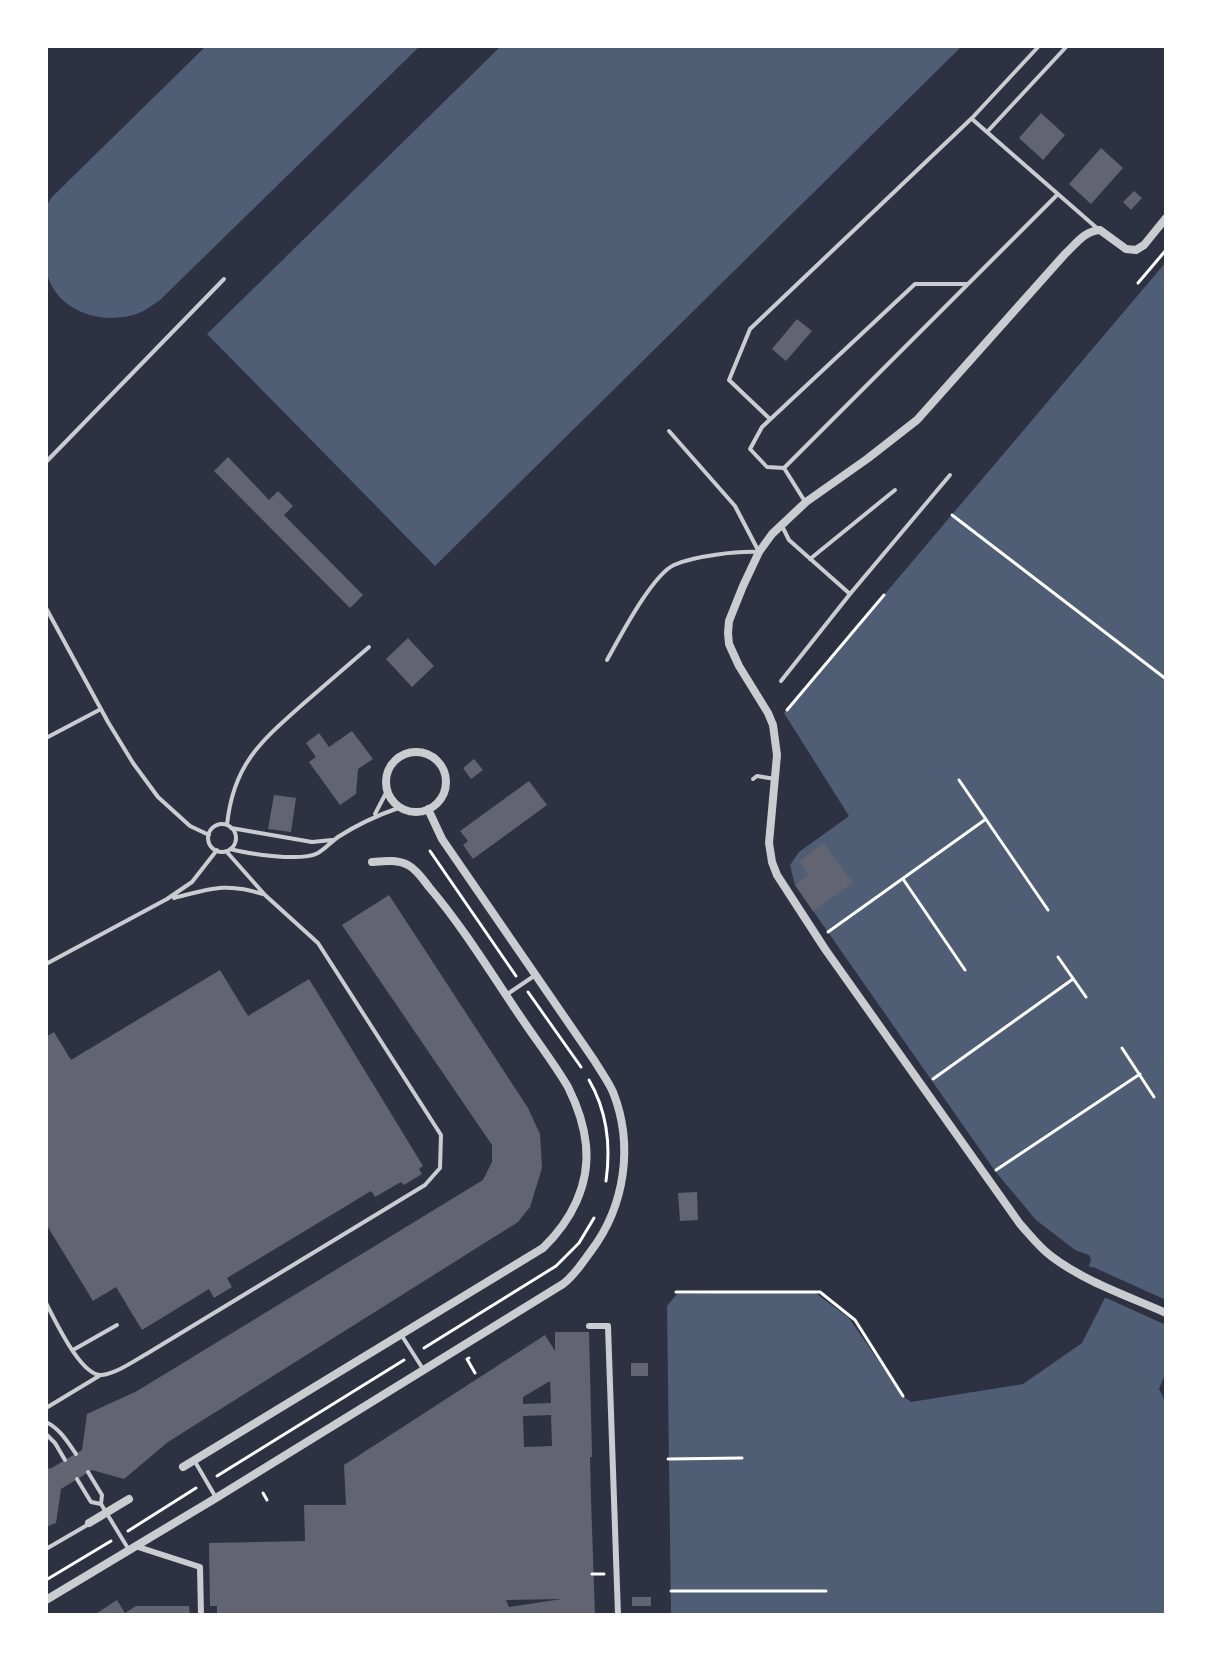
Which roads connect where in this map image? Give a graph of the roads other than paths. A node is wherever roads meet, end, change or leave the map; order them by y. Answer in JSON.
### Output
{"nodes":[{"id":1,"x":1039,"y":46,"type":"edge"},
{"id":2,"x":1067,"y":46,"type":"edge"},
{"id":3,"x":972,"y":118,"type":"junction"},
{"id":4,"x":987,"y":132,"type":"junction"},
{"id":5,"x":1058,"y":194,"type":"junction"},
{"id":6,"x":1166,"y":218,"type":"edge"},
{"id":7,"x":1100,"y":230,"type":"junction"},
{"id":8,"x":224,"y":279,"type":"dead end"},
{"id":9,"x":968,"y":284,"type":"junction"},
{"id":10,"x":770,"y":419,"type":"junction"},
{"id":11,"x":669,"y":431,"type":"dead end"},
{"id":12,"x":46,"y":462,"type":"edge"},
{"id":13,"x":784,"y":468,"type":"junction"},
{"id":14,"x":950,"y":475,"type":"dead end"},
{"id":15,"x":895,"y":490,"type":"dead end"},
{"id":16,"x":806,"y":502,"type":"junction"},
{"id":17,"x":781,"y":524,"type":"junction"},
{"id":18,"x":759,"y":552,"type":"junction"},
{"id":19,"x":810,"y":559,"type":"junction"},
{"id":20,"x":850,"y":594,"type":"junction"},
{"id":21,"x":46,"y":608,"type":"edge"},
{"id":22,"x":369,"y":647,"type":"dead end"},
{"id":23,"x":607,"y":660,"type":"dead end"},
{"id":24,"x":781,"y":681,"type":"dead end"},
{"id":25,"x":101,"y":709,"type":"junction"},
{"id":26,"x":46,"y":738,"type":"edge"},
{"id":27,"x":753,"y":779,"type":"dead end"},
{"id":28,"x":775,"y":779,"type":"junction"},
{"id":29,"x":387,"y":791,"type":"junction"},
{"id":30,"x":401,"y":807,"type":"junction"},
{"id":31,"x":428,"y":809,"type":"junction"},
{"id":32,"x":374,"y":816,"type":"junction"},
{"id":33,"x":229,"y":827,"type":"junction"},
{"id":34,"x":209,"y":835,"type":"junction"},
{"id":35,"x":334,"y":839,"type":"junction"},
{"id":36,"x":217,"y":850,"type":"junction"},
{"id":37,"x":228,"y":850,"type":"junction"},
{"id":38,"x":372,"y":862,"type":"dead end"},
{"id":39,"x":265,"y":895,"type":"junction"},
{"id":40,"x":167,"y":899,"type":"junction"},
{"id":41,"x":46,"y":964,"type":"edge"},
{"id":42,"x":536,"y":975,"type":"junction"},
{"id":43,"x":506,"y":995,"type":"junction"},
{"id":44,"x":46,"y":1303,"type":"edge"},
{"id":45,"x":1166,"y":1313,"type":"edge"},
{"id":46,"x":117,"y":1325,"type":"dead end"},
{"id":47,"x":589,"y":1326,"type":"dead end"},
{"id":48,"x":401,"y":1334,"type":"junction"},
{"id":49,"x":73,"y":1350,"type":"junction"},
{"id":50,"x":424,"y":1370,"type":"junction"},
{"id":51,"x":101,"y":1375,"type":"junction"},
{"id":52,"x":46,"y":1408,"type":"edge"},
{"id":53,"x":46,"y":1422,"type":"edge"},
{"id":54,"x":46,"y":1434,"type":"edge"},
{"id":55,"x":76,"y":1454,"type":"dead end"},
{"id":56,"x":65,"y":1460,"type":"dead end"},
{"id":57,"x":194,"y":1460,"type":"junction"},
{"id":58,"x":183,"y":1467,"type":"dead end"},
{"id":59,"x":88,"y":1472,"type":"dead end"},
{"id":60,"x":77,"y":1479,"type":"dead end"},
{"id":61,"x":216,"y":1498,"type":"junction"},
{"id":62,"x":129,"y":1499,"type":"dead end"},
{"id":63,"x":104,"y":1508,"type":"junction"},
{"id":64,"x":89,"y":1523,"type":"joint"},
{"id":65,"x":132,"y":1548,"type":"junction"},
{"id":66,"x":46,"y":1549,"type":"edge"},
{"id":67,"x":46,"y":1600,"type":"edge"},
{"id":68,"x":201,"y":1615,"type":"edge"},
{"id":69,"x":618,"y":1615,"type":"edge"}],
"edges":[{"from":1,"to":3,"type":"lane"},
{"from":2,"to":4,"type":"lane"},
{"from":3,"to":4,"type":"lane"},
{"from":3,"to":10,"type":"lane"},
{"from":4,"to":5,"type":"lane"},
{"from":5,"to":7,"type":"lane"},
{"from":5,"to":9,"type":"lane"},
{"from":6,"to":7,"type":"street"},
{"from":7,"to":16,"type":"street"},
{"from":8,"to":12,"type":"lane"},
{"from":9,"to":10,"type":"lane"},
{"from":9,"to":13,"type":"lane"},
{"from":10,"to":13,"type":"lane"},
{"from":11,"to":18,"type":"lane"},
{"from":13,"to":16,"type":"lane"},
{"from":14,"to":20,"type":"lane"},
{"from":15,"to":19,"type":"lane"},
{"from":16,"to":17,"type":"street"},
{"from":17,"to":18,"type":"street"},
{"from":17,"to":19,"type":"lane"},
{"from":18,"to":23,"type":"lane"},
{"from":18,"to":28,"type":"street"},
{"from":19,"to":20,"type":"lane"},
{"from":20,"to":24,"type":"lane"},
{"from":21,"to":25,"type":"lane"},
{"from":22,"to":33,"type":"lane"},
{"from":25,"to":26,"type":"lane"},
{"from":25,"to":34,"type":"lane"},
{"from":27,"to":28,"type":"lane"},
{"from":28,"to":45,"type":"street"},
{"from":29,"to":30,"type":"street"},
{"from":29,"to":31,"type":"street"},
{"from":29,"to":32,"type":"lane"},
{"from":30,"to":31,"type":"street"},
{"from":30,"to":32,"type":"lane"},
{"from":31,"to":42,"type":"street"},
{"from":32,"to":35,"type":"lane"},
{"from":33,"to":34,"type":"lane"},
{"from":33,"to":35,"type":"lane"},
{"from":33,"to":37,"type":"lane"},
{"from":34,"to":36,"type":"lane"},
{"from":35,"to":37,"type":"lane"},
{"from":36,"to":37,"type":"lane"},
{"from":36,"to":40,"type":"lane"},
{"from":37,"to":39,"type":"lane"},
{"from":38,"to":43,"type":"street"},
{"from":39,"to":40,"type":"lane"},
{"from":39,"to":51,"type":"lane"},
{"from":40,"to":41,"type":"lane"},
{"from":42,"to":43,"type":"lane"},
{"from":42,"to":50,"type":"street"},
{"from":43,"to":48,"type":"street"},
{"from":44,"to":49,"type":"lane"},
{"from":46,"to":49,"type":"lane"},
{"from":47,"to":69,"type":"street"},
{"from":48,"to":50,"type":"lane"},
{"from":48,"to":57,"type":"street"},
{"from":49,"to":51,"type":"lane"},
{"from":50,"to":61,"type":"street"},
{"from":51,"to":52,"type":"lane"},
{"from":53,"to":55,"type":"lane"},
{"from":54,"to":56,"type":"lane"},
{"from":57,"to":58,"type":"street"},
{"from":57,"to":61,"type":"lane"},
{"from":59,"to":63,"type":"lane"},
{"from":60,"to":63,"type":"lane"},
{"from":61,"to":65,"type":"street"},
{"from":62,"to":63,"type":"street"},
{"from":63,"to":64,"type":"street"},
{"from":63,"to":65,"type":"lane"},
{"from":64,"to":66,"type":"lane"},
{"from":65,"to":67,"type":"street"},
{"from":65,"to":68,"type":"street"}]}
